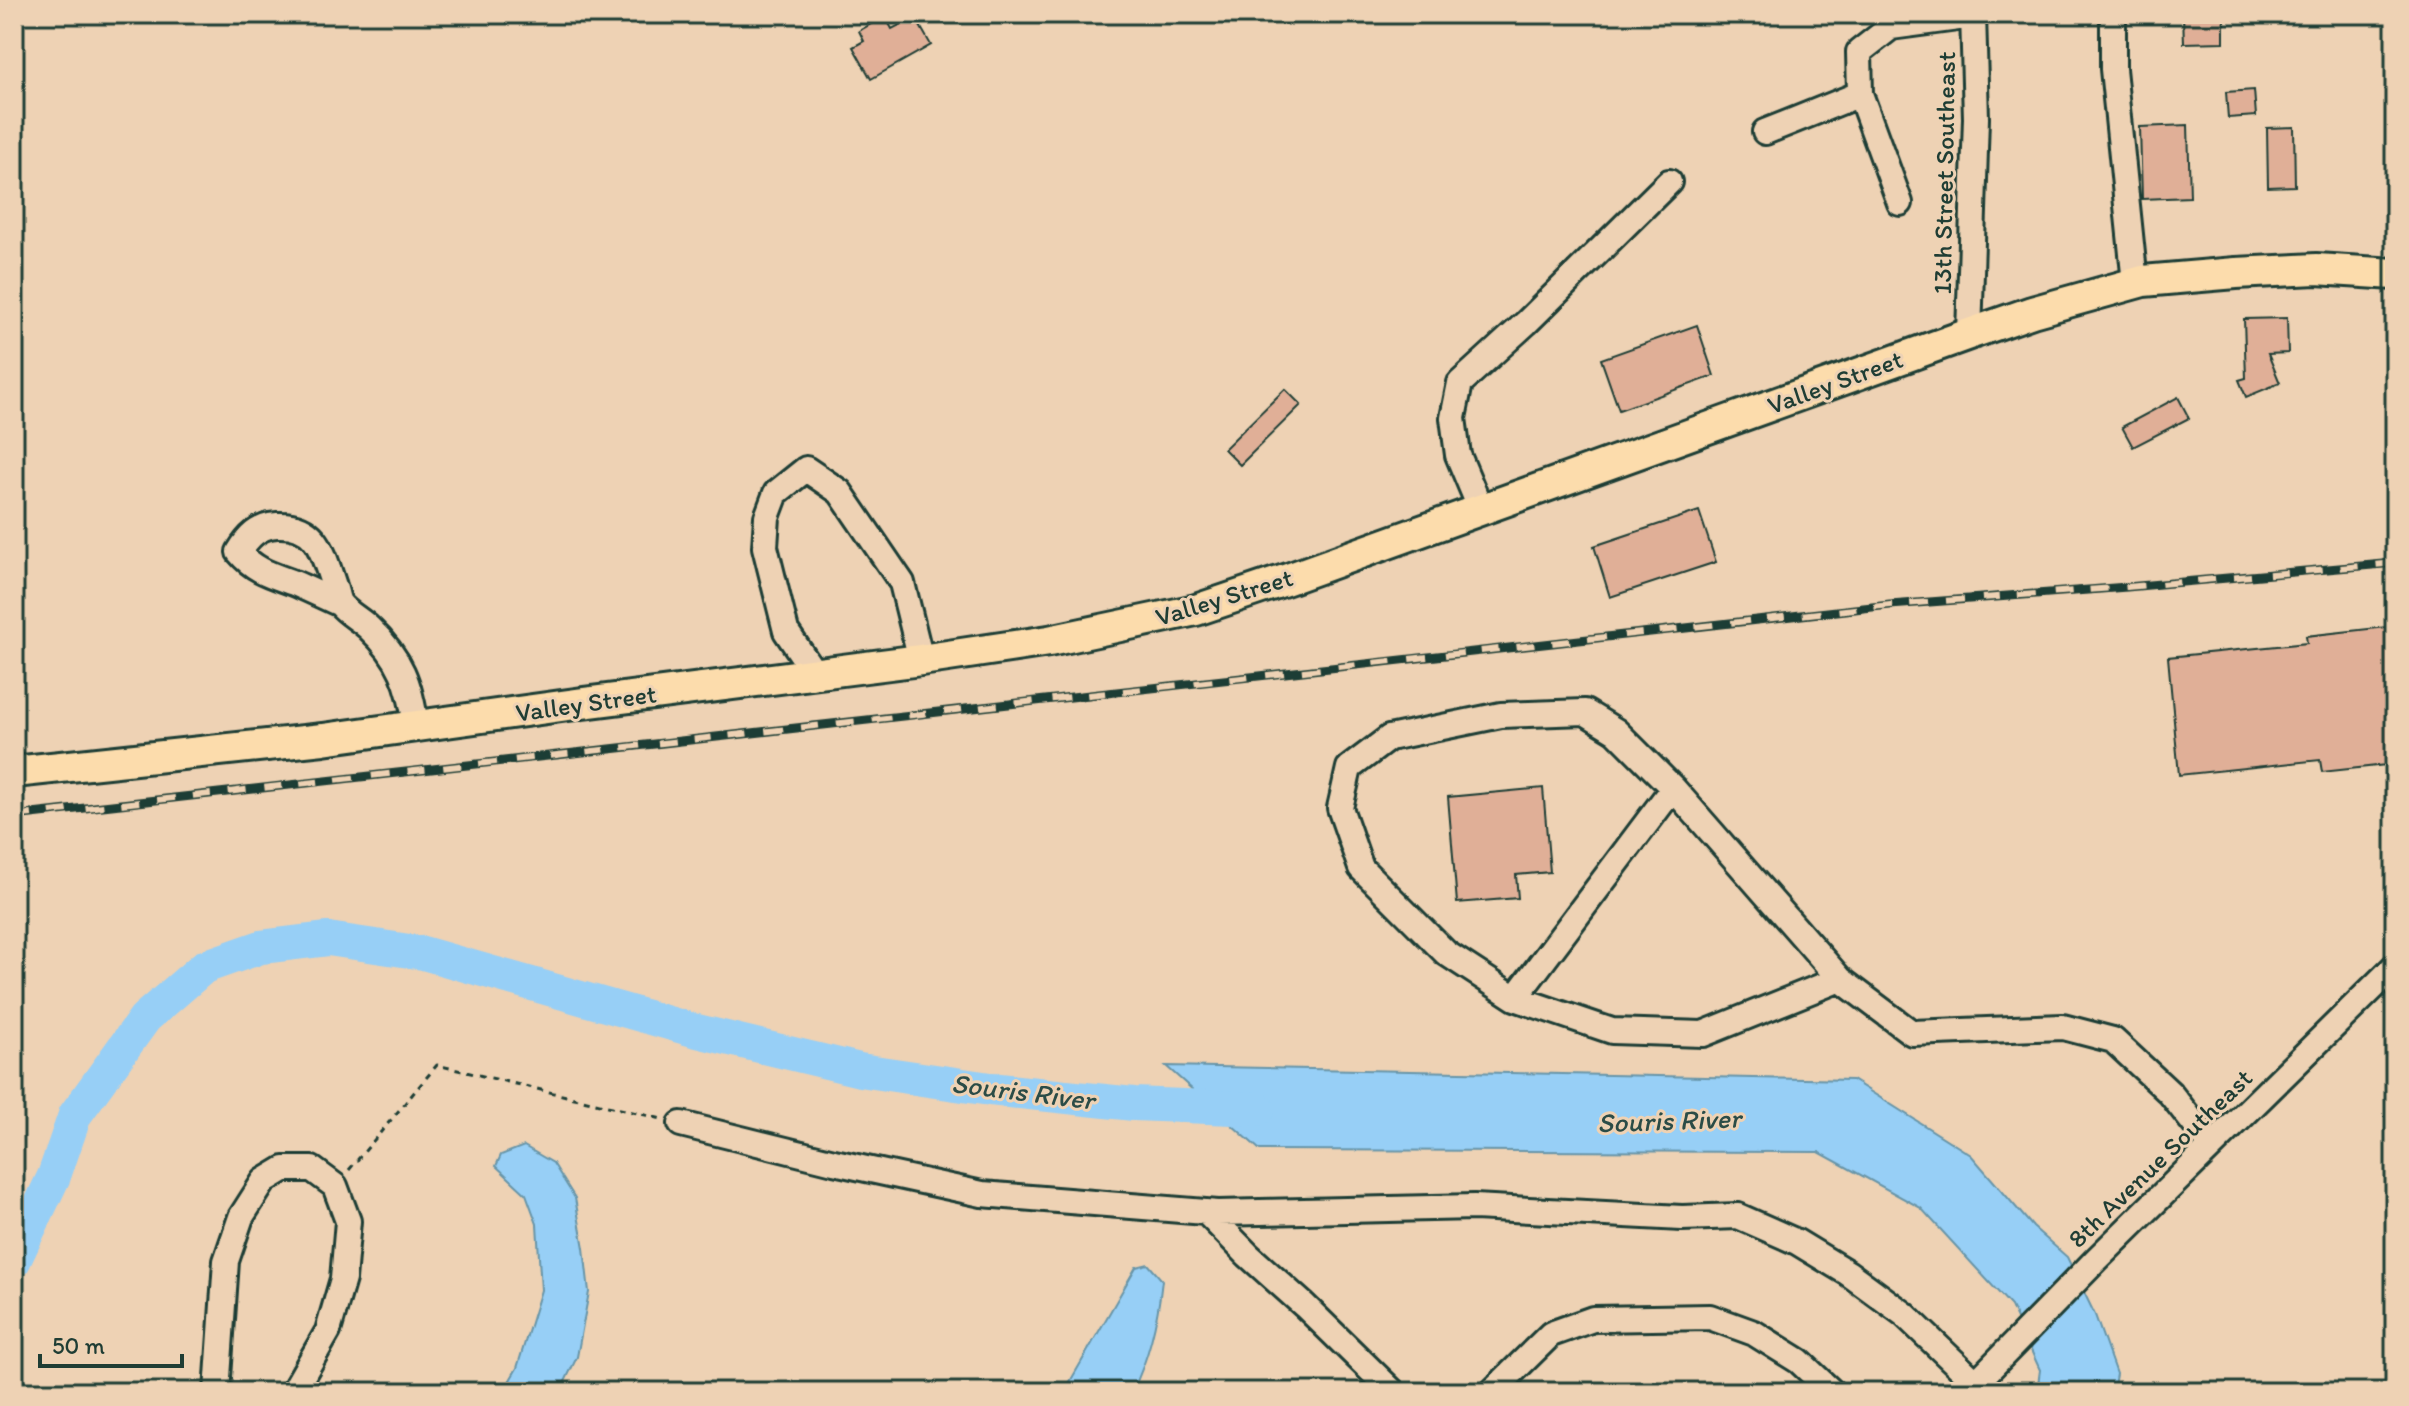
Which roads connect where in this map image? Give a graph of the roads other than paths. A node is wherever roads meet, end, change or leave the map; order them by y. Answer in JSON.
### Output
{"nodes":[{"id":1,"x":2113,"y":14,"type":"edge"},
{"id":2,"x":1973,"y":15,"type":"edge"},
{"id":3,"x":1860,"y":94,"type":"junction"},
{"id":4,"x":1765,"y":132,"type":"dead end"},
{"id":5,"x":1669,"y":182,"type":"dead end"},
{"id":6,"x":1900,"y":203,"type":"dead end"},
{"id":7,"x":2395,"y":274,"type":"edge"},
{"id":8,"x":2135,"y":283,"type":"junction"},
{"id":9,"x":1969,"y":334,"type":"junction"},
{"id":10,"x":1481,"y":510,"type":"junction"},
{"id":11,"x":340,"y":604,"type":"dead end"},
{"id":12,"x":921,"y":660,"type":"junction"},
{"id":13,"x":815,"y":674,"type":"junction"},
{"id":14,"x":416,"y":726,"type":"junction"},
{"id":15,"x":14,"y":772,"type":"edge"},
{"id":16,"x":1673,"y":788,"type":"junction"},
{"id":17,"x":2395,"y":966,"type":"edge"},
{"id":18,"x":1840,"y":979,"type":"junction"},
{"id":19,"x":1515,"y":998,"type":"junction"},
{"id":20,"x":681,"y":1124,"type":"road end"},
{"id":21,"x":2211,"y":1145,"type":"junction"},
{"id":22,"x":1206,"y":1212,"type":"junction"},
{"id":23,"x":1972,"y":1387,"type":"edge"},
{"id":24,"x":217,"y":1392,"type":"edge"},
{"id":25,"x":293,"y":1392,"type":"edge"},
{"id":26,"x":1393,"y":1392,"type":"edge"},
{"id":27,"x":1492,"y":1392,"type":"edge"},
{"id":28,"x":1832,"y":1392,"type":"edge"}],
"edges":[{"from":1,"to":8,"type":"street"},
{"from":2,"to":3,"type":"street"},
{"from":2,"to":9,"type":"street","name":"13th Street Southeast"},
{"from":3,"to":4,"type":"street"},
{"from":3,"to":6,"type":"street"},
{"from":5,"to":10,"type":"street"},
{"from":7,"to":8,"type":"main road","name":"Valley Street"},
{"from":8,"to":9,"type":"main road","name":"Valley Street"},
{"from":9,"to":10,"type":"main road","name":"Valley Street"},
{"from":10,"to":12,"type":"main road","name":"Valley Street"},
{"from":11,"to":14,"type":"street"},
{"from":12,"to":13,"type":"main road","name":"Valley Street"},
{"from":12,"to":13,"type":"street"},
{"from":13,"to":14,"type":"main road","name":"Valley Street"},
{"from":14,"to":15,"type":"main road","name":"Valley Street"},
{"from":16,"to":18,"type":"street"},
{"from":16,"to":19,"type":"street"},
{"from":16,"to":19,"type":"street"},
{"from":17,"to":21,"type":"street","name":"8th Avenue Southeast"},
{"from":18,"to":19,"type":"street"},
{"from":18,"to":21,"type":"street"},
{"from":20,"to":22,"type":"street"},
{"from":21,"to":23,"type":"street","name":"8th Avenue Southeast"},
{"from":22,"to":23,"type":"street"},
{"from":22,"to":26,"type":"street"},
{"from":24,"to":25,"type":"street"},
{"from":27,"to":28,"type":"street"}]}
